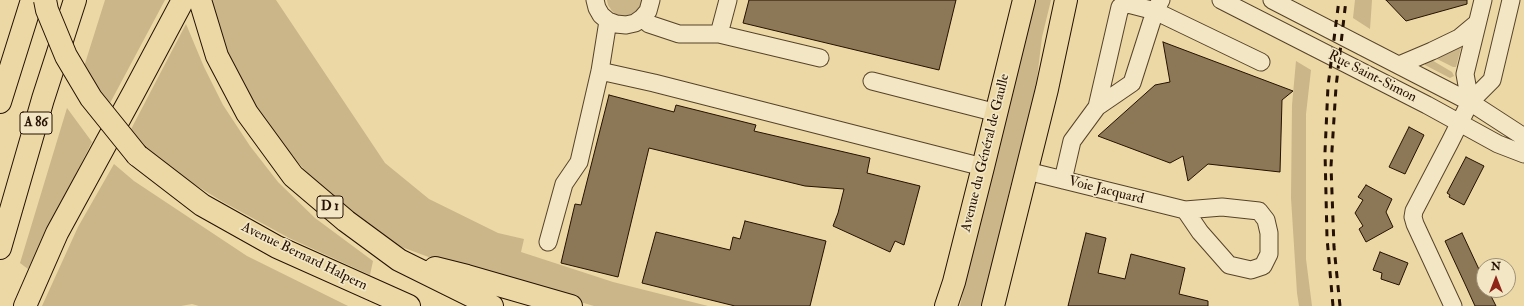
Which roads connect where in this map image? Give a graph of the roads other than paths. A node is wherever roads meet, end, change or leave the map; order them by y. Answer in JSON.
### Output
{"nodes":[{"id":1,"x":32,"y":0,"type":"edge"},
{"id":2,"x":45,"y":0,"type":"edge"},
{"id":3,"x":75,"y":0,"type":"edge"},
{"id":4,"x":183,"y":0,"type":"edge"},
{"id":5,"x":200,"y":0,"type":"edge"},
{"id":6,"x":595,"y":0,"type":"edge"},
{"id":7,"x":651,"y":0,"type":"edge"},
{"id":8,"x":728,"y":0,"type":"edge"},
{"id":9,"x":1024,"y":0,"type":"edge"},
{"id":10,"x":1066,"y":0,"type":"edge"},
{"id":11,"x":1221,"y":0,"type":"edge"},
{"id":12,"x":1272,"y":0,"type":"edge"},
{"id":13,"x":1483,"y":0,"type":"edge"},
{"id":14,"x":1511,"y":0,"type":"edge"},
{"id":15,"x":1158,"y":6,"type":"edge"},
{"id":16,"x":642,"y":18,"type":"junction"},
{"id":17,"x":608,"y":20,"type":"junction"},
{"id":18,"x":1477,"y":23,"type":"junction"},
{"id":19,"x":719,"y":34,"type":"junction"},
{"id":20,"x":820,"y":58,"type":"dead end"},
{"id":21,"x":1262,"y":62,"type":"dead end"},
{"id":22,"x":1399,"y":65,"type":"junction"},
{"id":23,"x":600,"y":71,"type":"junction"},
{"id":24,"x":872,"y":81,"type":"dead end"},
{"id":25,"x":0,"y":102,"type":"edge"},
{"id":26,"x":1470,"y":102,"type":"junction"},
{"id":27,"x":1097,"y":107,"type":"junction"},
{"id":28,"x":997,"y":113,"type":"junction"},
{"id":29,"x":1459,"y":123,"type":"junction"},
{"id":30,"x":1524,"y":137,"type":"edge"},
{"id":31,"x":1524,"y":154,"type":"edge"},
{"id":32,"x":983,"y":167,"type":"junction"},
{"id":33,"x":1027,"y":171,"type":"junction"},
{"id":34,"x":1063,"y":180,"type":"junction"},
{"id":35,"x":1185,"y":210,"type":"junction"},
{"id":36,"x":548,"y":242,"type":"dead end"},
{"id":37,"x":0,"y":248,"type":"edge"},
{"id":38,"x":400,"y":260,"type":"junction"},
{"id":39,"x":954,"y":282,"type":"junction"},
{"id":40,"x":25,"y":306,"type":"edge"},
{"id":41,"x":409,"y":306,"type":"edge"},
{"id":42,"x":492,"y":306,"type":"edge"},
{"id":43,"x":571,"y":306,"type":"edge"},
{"id":44,"x":946,"y":306,"type":"edge"},
{"id":45,"x":951,"y":306,"type":"edge"},
{"id":46,"x":993,"y":306,"type":"edge"},
{"id":47,"x":1453,"y":306,"type":"edge"}],
"edges":[{"from":1,"to":25,"type":"main road"},
{"from":2,"to":41,"type":"main road","name":"Avenue Bernard Halpern","bridge":true},
{"from":3,"to":37,"type":"main road","number":"A 86"},
{"from":4,"to":40,"type":"main road"},
{"from":5,"to":38,"type":"main road","number":"D 1"},
{"from":6,"to":17,"type":"street"},
{"from":7,"to":16,"type":"street"},
{"from":8,"to":19,"type":"street"},
{"from":9,"to":28,"type":"main road","name":"Avenue du Général de Gaulle"},
{"from":10,"to":33,"type":"main road"},
{"from":11,"to":29,"type":"street","name":"Rue Saint-Simon"},
{"from":12,"to":22,"type":"street","name":"Rue Saint-Simon"},
{"from":13,"to":18,"type":"street"},
{"from":14,"to":26,"type":"street"},
{"from":15,"to":21,"type":"street"},
{"from":15,"to":27,"type":"street"},
{"from":15,"to":27,"type":"street"},
{"from":16,"to":17,"type":"street"},
{"from":16,"to":19,"type":"street"},
{"from":17,"to":23,"type":"street"},
{"from":18,"to":22,"type":"street"},
{"from":18,"to":26,"type":"street"},
{"from":19,"to":20,"type":"street"},
{"from":22,"to":26,"type":"street","name":"Rue Saint-Simon"},
{"from":23,"to":32,"type":"street"},
{"from":23,"to":36,"type":"street"},
{"from":24,"to":28,"type":"street"},
{"from":26,"to":29,"type":"street"},
{"from":26,"to":30,"type":"street","name":"Rue Saint-Simon"},
{"from":27,"to":34,"type":"street"},
{"from":28,"to":32,"type":"main road","name":"Avenue du Général de Gaulle"},
{"from":29,"to":31,"type":"street","name":"Rue Saint-Simon"},
{"from":29,"to":47,"type":"street"},
{"from":32,"to":39,"type":"main road","name":"Avenue du Général de Gaulle"},
{"from":33,"to":34,"type":"street","name":"Voie Jacquard"},
{"from":33,"to":46,"type":"main road"},
{"from":34,"to":35,"type":"street","name":"Voie Jacquard"},
{"from":35,"to":35,"type":"street","name":"Voie Jacquard"},
{"from":38,"to":42,"type":"main road","number":"D 1"},
{"from":38,"to":43,"type":"main road"},
{"from":39,"to":44,"type":"main road","name":"Avenue du Général de Gaulle"},
{"from":39,"to":45,"type":"main road"}]}
